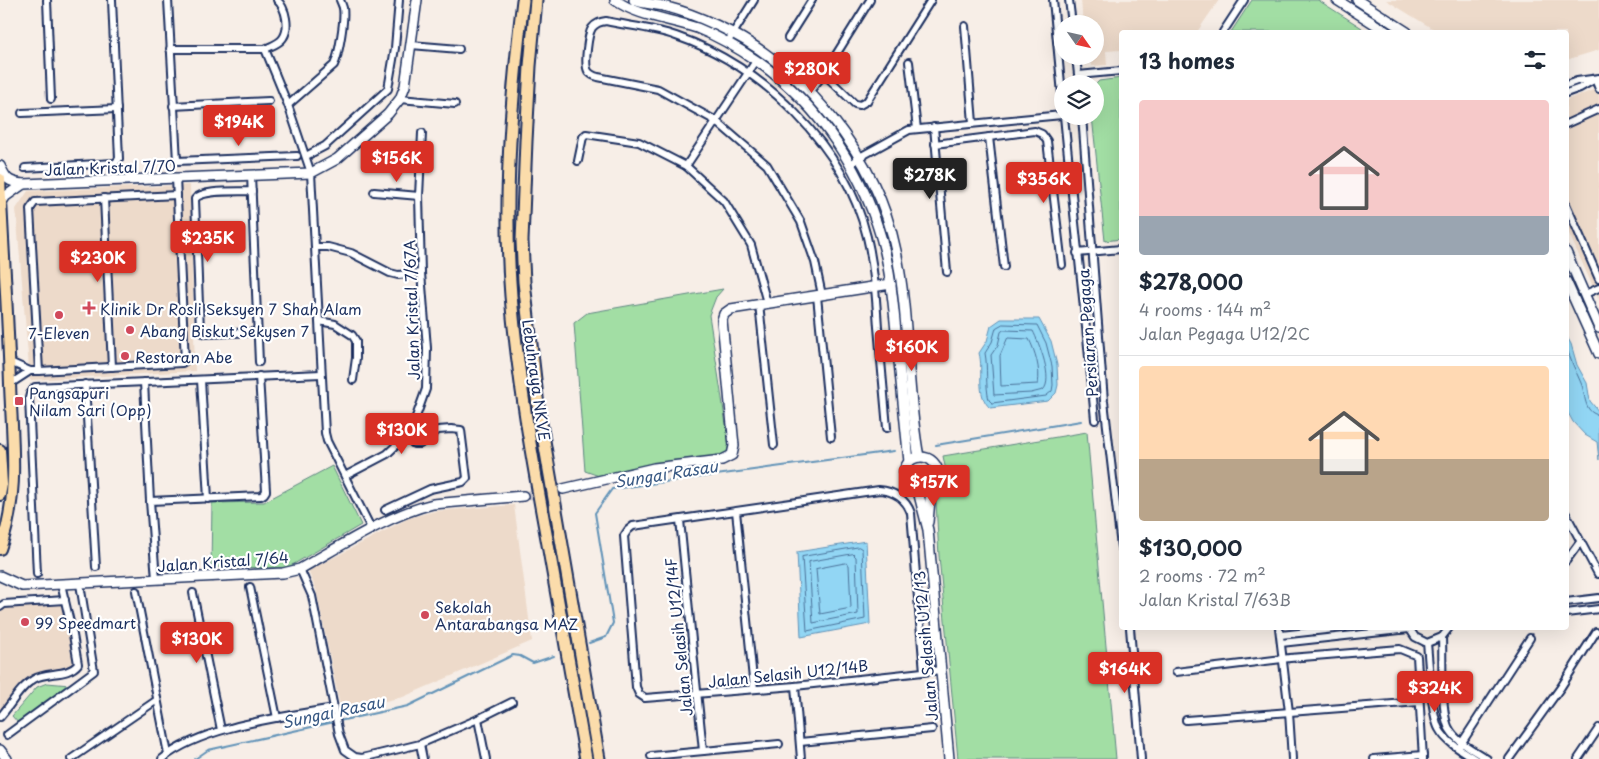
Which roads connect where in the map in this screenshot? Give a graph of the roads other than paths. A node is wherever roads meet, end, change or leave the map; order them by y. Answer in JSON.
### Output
{"nodes":[{"id":1,"x":47,"y":0,"type":"edge"},
{"id":2,"x":112,"y":0,"type":"edge"},
{"id":3,"x":168,"y":0,"type":"edge"},
{"id":4,"x":277,"y":0,"type":"edge"},
{"id":5,"x":340,"y":0,"type":"edge"},
{"id":6,"x":400,"y":0,"type":"edge"},
{"id":7,"x":417,"y":0,"type":"edge"},
{"id":8,"x":523,"y":0,"type":"edge"},
{"id":9,"x":536,"y":0,"type":"edge"},
{"id":10,"x":615,"y":0,"type":"edge"},
{"id":11,"x":634,"y":0,"type":"edge"},
{"id":12,"x":754,"y":0,"type":"edge"},
{"id":13,"x":812,"y":0,"type":"edge"},
{"id":14,"x":870,"y":0,"type":"edge"},
{"id":15,"x":932,"y":0,"type":"edge"},
{"id":16,"x":1053,"y":0,"type":"edge"},
{"id":17,"x":1069,"y":0,"type":"edge"},
{"id":18,"x":1244,"y":0,"type":"edge"},
{"id":19,"x":1337,"y":0,"type":"edge"},
{"id":20,"x":1357,"y":0,"type":"edge"},
{"id":21,"x":1071,"y":15,"type":"edge"},
{"id":22,"x":965,"y":26,"type":"dead end"},
{"id":23,"x":1224,"y":30,"type":"edge"},
{"id":24,"x":1383,"y":30,"type":"edge"},
{"id":25,"x":1404,"y":30,"type":"edge"},
{"id":26,"x":733,"y":33,"type":"junction"},
{"id":27,"x":788,"y":38,"type":"dead end"},
{"id":28,"x":727,"y":43,"type":"junction"},
{"id":29,"x":410,"y":45,"type":"junction"},
{"id":30,"x":170,"y":49,"type":"junction"},
{"id":31,"x":265,"y":49,"type":"junction"},
{"id":32,"x":459,"y":49,"type":"dead end"},
{"id":33,"x":756,"y":61,"type":"junction"},
{"id":34,"x":910,"y":62,"type":"dead end"},
{"id":35,"x":1077,"y":65,"type":"edge"},
{"id":36,"x":1119,"y":71,"type":"edge"},
{"id":37,"x":748,"y":73,"type":"junction"},
{"id":38,"x":824,"y":74,"type":"junction"},
{"id":39,"x":1060,"y":75,"type":"edge"},
{"id":40,"x":1078,"y":75,"type":"joint"},
{"id":41,"x":1597,"y":79,"type":"edge"},
{"id":42,"x":1569,"y":83,"type":"edge"},
{"id":43,"x":1599,"y":89,"type":"edge"},
{"id":44,"x":809,"y":92,"type":"junction"},
{"id":45,"x":1569,"y":92,"type":"edge"},
{"id":46,"x":51,"y":99,"type":"dead end"},
{"id":47,"x":400,"y":99,"type":"junction"},
{"id":48,"x":269,"y":101,"type":"dead end"},
{"id":49,"x":455,"y":104,"type":"dead end"},
{"id":50,"x":288,"y":105,"type":"junction"},
{"id":51,"x":173,"y":106,"type":"junction"},
{"id":52,"x":117,"y":109,"type":"junction"},
{"id":53,"x":1599,"y":109,"type":"edge"},
{"id":54,"x":22,"y":113,"type":"dead end"},
{"id":55,"x":1054,"y":116,"type":"edge"},
{"id":56,"x":716,"y":121,"type":"junction"},
{"id":57,"x":973,"y":123,"type":"junction"},
{"id":58,"x":1569,"y":123,"type":"edge"},
{"id":59,"x":1064,"y":125,"type":"edge"},
{"id":60,"x":1083,"y":125,"type":"edge"},
{"id":61,"x":934,"y":127,"type":"junction"},
{"id":62,"x":917,"y":129,"type":"junction"},
{"id":63,"x":422,"y":133,"type":"dead end"},
{"id":64,"x":989,"y":137,"type":"junction"},
{"id":65,"x":935,"y":144,"type":"junction"},
{"id":66,"x":297,"y":156,"type":"dead end"},
{"id":67,"x":306,"y":156,"type":"junction"},
{"id":68,"x":860,"y":157,"type":"junction"},
{"id":69,"x":578,"y":161,"type":"dead end"},
{"id":70,"x":851,"y":164,"type":"junction"},
{"id":71,"x":0,"y":166,"type":"edge"},
{"id":72,"x":686,"y":166,"type":"junction"},
{"id":73,"x":25,"y":168,"type":"dead end"},
{"id":74,"x":312,"y":173,"type":"junction"},
{"id":75,"x":251,"y":175,"type":"junction"},
{"id":76,"x":176,"y":178,"type":"junction"},
{"id":77,"x":0,"y":179,"type":"edge"},
{"id":78,"x":23,"y":184,"type":"junction"},
{"id":79,"x":252,"y":191,"type":"junction"},
{"id":80,"x":374,"y":192,"type":"dead end"},
{"id":81,"x":177,"y":195,"type":"junction"},
{"id":82,"x":419,"y":196,"type":"junction"},
{"id":83,"x":104,"y":198,"type":"junction"},
{"id":84,"x":1,"y":204,"type":"edge"},
{"id":85,"x":1569,"y":211,"type":"edge"},
{"id":86,"x":3,"y":244,"type":"junction"},
{"id":87,"x":316,"y":247,"type":"junction"},
{"id":88,"x":1119,"y":249,"type":"edge"},
{"id":89,"x":1094,"y":252,"type":"junction"},
{"id":90,"x":1077,"y":253,"type":"junction"},
{"id":91,"x":1569,"y":259,"type":"edge"},
{"id":92,"x":1062,"y":264,"type":"dead end"},
{"id":93,"x":1004,"y":267,"type":"dead end"},
{"id":94,"x":946,"y":272,"type":"dead end"},
{"id":95,"x":422,"y":273,"type":"junction"},
{"id":96,"x":1599,"y":278,"type":"edge"},
{"id":97,"x":891,"y":284,"type":"junction"},
{"id":98,"x":875,"y":287,"type":"junction"},
{"id":99,"x":1569,"y":288,"type":"edge"},
{"id":100,"x":1599,"y":288,"type":"edge"},
{"id":101,"x":1585,"y":294,"type":"junction"},
{"id":102,"x":819,"y":295,"type":"junction"},
{"id":103,"x":763,"y":304,"type":"junction"},
{"id":104,"x":0,"y":316,"type":"edge"},
{"id":105,"x":319,"y":321,"type":"junction"},
{"id":106,"x":1599,"y":328,"type":"edge"},
{"id":107,"x":258,"y":332,"type":"junction"},
{"id":108,"x":1599,"y":354,"type":"edge"},
{"id":109,"x":10,"y":362,"type":"junction"},
{"id":110,"x":259,"y":362,"type":"dead end"},
{"id":111,"x":112,"y":367,"type":"junction"},
{"id":112,"x":30,"y":371,"type":"junction"},
{"id":113,"x":39,"y":371,"type":"junction"},
{"id":114,"x":321,"y":374,"type":"junction"},
{"id":115,"x":259,"y":376,"type":"junction"},
{"id":116,"x":201,"y":380,"type":"junction"},
{"id":117,"x":353,"y":380,"type":"dead end"},
{"id":118,"x":144,"y":382,"type":"junction"},
{"id":119,"x":10,"y":384,"type":"junction"},
{"id":120,"x":85,"y":384,"type":"junction"},
{"id":121,"x":1094,"y":420,"type":"dead end"},
{"id":122,"x":412,"y":428,"type":"junction"},
{"id":123,"x":887,"y":428,"type":"dead end"},
{"id":124,"x":405,"y":437,"type":"junction"},
{"id":125,"x":831,"y":437,"type":"dead end"},
{"id":126,"x":420,"y":444,"type":"junction"},
{"id":127,"x":774,"y":445,"type":"dead end"},
{"id":128,"x":0,"y":450,"type":"edge"},
{"id":129,"x":920,"y":457,"type":"junction"},
{"id":130,"x":909,"y":462,"type":"junction"},
{"id":131,"x":345,"y":476,"type":"junction"},
{"id":132,"x":931,"y":488,"type":"junction"},
{"id":133,"x":563,"y":489,"type":"tunnel mouth"},
{"id":134,"x":918,"y":491,"type":"junction"},
{"id":135,"x":0,"y":495,"type":"edge"},
{"id":136,"x":523,"y":496,"type":"tunnel mouth"},
{"id":137,"x":208,"y":499,"type":"junction"},
{"id":138,"x":150,"y":501,"type":"junction"},
{"id":139,"x":384,"y":510,"type":"dead end"},
{"id":140,"x":736,"y":510,"type":"junction"},
{"id":141,"x":680,"y":520,"type":"junction"},
{"id":142,"x":1569,"y":520,"type":"edge"},
{"id":143,"x":372,"y":530,"type":"junction"},
{"id":144,"x":928,"y":530,"type":"junction"},
{"id":145,"x":1119,"y":530,"type":"edge"},
{"id":146,"x":1580,"y":542,"type":"junction"},
{"id":147,"x":0,"y":550,"type":"edge"},
{"id":148,"x":1569,"y":558,"type":"edge"},
{"id":149,"x":96,"y":567,"type":"dead end"},
{"id":150,"x":300,"y":568,"type":"junction"},
{"id":151,"x":37,"y":574,"type":"dead end"},
{"id":152,"x":1598,"y":574,"type":"edge"},
{"id":153,"x":0,"y":576,"type":"edge"},
{"id":154,"x":156,"y":579,"type":"junction"},
{"id":155,"x":61,"y":584,"type":"junction"},
{"id":156,"x":80,"y":584,"type":"junction"},
{"id":157,"x":250,"y":587,"type":"dead end"},
{"id":158,"x":136,"y":591,"type":"dead end"},
{"id":159,"x":193,"y":593,"type":"dead end"},
{"id":160,"x":1599,"y":598,"type":"edge"},
{"id":161,"x":65,"y":600,"type":"junction"},
{"id":162,"x":1569,"y":602,"type":"edge"},
{"id":163,"x":0,"y":607,"type":"edge"},
{"id":164,"x":1599,"y":609,"type":"edge"},
{"id":165,"x":1569,"y":612,"type":"edge"},
{"id":166,"x":1130,"y":630,"type":"edge"},
{"id":167,"x":1301,"y":630,"type":"edge"},
{"id":168,"x":1392,"y":630,"type":"edge"},
{"id":169,"x":1410,"y":630,"type":"edge"},
{"id":170,"x":1447,"y":630,"type":"edge"},
{"id":171,"x":1280,"y":631,"type":"edge"},
{"id":172,"x":1596,"y":632,"type":"dead end"},
{"id":173,"x":1442,"y":637,"type":"junction"},
{"id":174,"x":1530,"y":638,"type":"dead end"},
{"id":175,"x":1281,"y":643,"type":"junction"},
{"id":176,"x":1427,"y":643,"type":"junction"},
{"id":177,"x":1283,"y":659,"type":"junction"},
{"id":178,"x":941,"y":670,"type":"junction"},
{"id":179,"x":924,"y":672,"type":"junction"},
{"id":180,"x":1176,"y":672,"type":"dead end"},
{"id":181,"x":795,"y":686,"type":"junction"},
{"id":182,"x":754,"y":689,"type":"junction"},
{"id":183,"x":696,"y":694,"type":"junction"},
{"id":184,"x":157,"y":700,"type":"junction"},
{"id":185,"x":512,"y":702,"type":"dead end"},
{"id":186,"x":1419,"y":702,"type":"junction"},
{"id":187,"x":335,"y":711,"type":"junction"},
{"id":188,"x":1289,"y":712,"type":"junction"},
{"id":189,"x":1,"y":715,"type":"edge"},
{"id":190,"x":277,"y":718,"type":"junction"},
{"id":191,"x":478,"y":719,"type":"junction"},
{"id":192,"x":1186,"y":720,"type":"dead end"},
{"id":193,"x":1599,"y":728,"type":"edge"},
{"id":194,"x":932,"y":729,"type":"dead end"},
{"id":195,"x":221,"y":730,"type":"junction"},
{"id":196,"x":8,"y":736,"type":"dead end"},
{"id":197,"x":800,"y":742,"type":"junction"},
{"id":198,"x":420,"y":744,"type":"junction"},
{"id":199,"x":779,"y":744,"type":"dead end"},
{"id":200,"x":1460,"y":745,"type":"junction"},
{"id":201,"x":0,"y":750,"type":"edge"},
{"id":202,"x":703,"y":751,"type":"junction"},
{"id":203,"x":168,"y":754,"type":"junction"},
{"id":204,"x":651,"y":756,"type":"dead end"},
{"id":205,"x":1423,"y":757,"type":"edge"},
{"id":206,"x":7,"y":759,"type":"edge"},
{"id":207,"x":71,"y":759,"type":"edge"},
{"id":208,"x":162,"y":759,"type":"edge"},
{"id":209,"x":423,"y":759,"type":"edge"},
{"id":210,"x":486,"y":759,"type":"edge"},
{"id":211,"x":586,"y":759,"type":"edge"},
{"id":212,"x":599,"y":759,"type":"edge"},
{"id":213,"x":802,"y":759,"type":"edge"},
{"id":214,"x":950,"y":759,"type":"edge"},
{"id":215,"x":1141,"y":759,"type":"edge"},
{"id":216,"x":1292,"y":759,"type":"edge"},
{"id":217,"x":1374,"y":759,"type":"edge"},
{"id":218,"x":1475,"y":759,"type":"edge"},
{"id":219,"x":1487,"y":759,"type":"edge"},
{"id":220,"x":1509,"y":759,"type":"edge"},
{"id":221,"x":1578,"y":759,"type":"edge"}],
"edges":[{"from":1,"to":46,"type":"street"},
{"from":2,"to":52,"type":"street"},
{"from":3,"to":30,"type":"street"},
{"from":4,"to":31,"type":"street"},
{"from":5,"to":50,"type":"street"},
{"from":6,"to":67,"type":"street"},
{"from":7,"to":29,"type":"street","name":"Jalan Kristal 7/70"},
{"from":8,"to":211,"type":"highway","name":"Lebuhraya NKVE"},
{"from":9,"to":212,"type":"highway","name":"Lebuhraya NKVE"},
{"from":10,"to":28,"type":"street"},
{"from":11,"to":26,"type":"street"},
{"from":12,"to":26,"type":"street"},
{"from":13,"to":27,"type":"street"},
{"from":14,"to":38,"type":"street"},
{"from":15,"to":38,"type":"street"},
{"from":16,"to":39,"type":"street"},
{"from":17,"to":21,"type":"street"},
{"from":18,"to":23,"type":"street"},
{"from":19,"to":24,"type":"street"},
{"from":20,"to":25,"type":"street"},
{"from":22,"to":57,"type":"street"},
{"from":26,"to":28,"type":"street"},
{"from":26,"to":44,"type":"street"},
{"from":28,"to":33,"type":"street"},
{"from":29,"to":32,"type":"street"},
{"from":29,"to":47,"type":"street","name":"Jalan Kristal 7/70"},
{"from":30,"to":31,"type":"street"},
{"from":30,"to":51,"type":"street"},
{"from":31,"to":50,"type":"street"},
{"from":33,"to":37,"type":"street"},
{"from":33,"to":70,"type":"street"},
{"from":34,"to":62,"type":"street"},
{"from":35,"to":40,"type":"street"},
{"from":36,"to":40,"type":"street"},
{"from":37,"to":56,"type":"street"},
{"from":37,"to":56,"type":"street"},
{"from":37,"to":98,"type":"street"},
{"from":38,"to":44,"type":"street"},
{"from":41,"to":42,"type":"street"},
{"from":41,"to":43,"type":"street"},
{"from":41,"to":45,"type":"street"},
{"from":44,"to":68,"type":"street"},
{"from":47,"to":49,"type":"street"},
{"from":47,"to":74,"type":"street","name":"Jalan Kristal 7/70"},
{"from":48,"to":51,"type":"street"},
{"from":50,"to":67,"type":"street"},
{"from":51,"to":66,"type":"street"},
{"from":52,"to":54,"type":"street"},
{"from":52,"to":73,"type":"street"},
{"from":53,"to":58,"type":"street"},
{"from":55,"to":57,"type":"street"},
{"from":56,"to":72,"type":"street"},
{"from":56,"to":102,"type":"street"},
{"from":57,"to":61,"type":"street"},
{"from":59,"to":90,"type":"street","name":"Persiaran Pegaga"},
{"from":60,"to":89,"type":"street","name":"Persiaran Pegaga"},
{"from":61,"to":62,"type":"street"},
{"from":61,"to":65,"type":"street"},
{"from":62,"to":68,"type":"street"},
{"from":63,"to":82,"type":"street","name":"Jalan Kristal 7/67A"},
{"from":64,"to":65,"type":"street"},
{"from":64,"to":92,"type":"street"},
{"from":64,"to":93,"type":"street"},
{"from":65,"to":94,"type":"street"},
{"from":67,"to":74,"type":"street"},
{"from":68,"to":70,"type":"street"},
{"from":68,"to":129,"type":"street"},
{"from":69,"to":72,"type":"street"},
{"from":70,"to":97,"type":"street"},
{"from":71,"to":78,"type":"street"},
{"from":72,"to":103,"type":"street"},
{"from":74,"to":75,"type":"street","name":"Jalan Kristal 7/70"},
{"from":74,"to":87,"type":"street"},
{"from":75,"to":76,"type":"street","name":"Jalan Kristal 7/70"},
{"from":75,"to":79,"type":"street"},
{"from":76,"to":78,"type":"street","name":"Jalan Kristal 7/70"},
{"from":76,"to":81,"type":"street"},
{"from":77,"to":84,"type":"main road"},
{"from":78,"to":84,"type":"street"},
{"from":79,"to":107,"type":"street"},
{"from":79,"to":107,"type":"street"},
{"from":80,"to":82,"type":"street"},
{"from":81,"to":83,"type":"street"},
{"from":81,"to":111,"type":"street"},
{"from":82,"to":95,"type":"street","name":"Jalan Kristal 7/67A"},
{"from":83,"to":111,"type":"street"},
{"from":83,"to":113,"type":"street"},
{"from":84,"to":86,"type":"main road"},
{"from":85,"to":96,"type":"street"},
{"from":86,"to":104,"type":"main road"},
{"from":86,"to":109,"type":"main road"},
{"from":87,"to":95,"type":"street"},
{"from":87,"to":105,"type":"street"},
{"from":88,"to":89,"type":"street"},
{"from":89,"to":90,"type":"street"},
{"from":89,"to":145,"type":"street","name":"Persiaran Pegaga"},
{"from":90,"to":121,"type":"street","name":"Persiaran Pegaga"},
{"from":91,"to":101,"type":"street"},
{"from":95,"to":122,"type":"street","name":"Jalan Kristal 7/67A"},
{"from":97,"to":98,"type":"street"},
{"from":97,"to":130,"type":"street"},
{"from":98,"to":102,"type":"street"},
{"from":98,"to":123,"type":"street"},
{"from":99,"to":108,"type":"street"},
{"from":100,"to":101,"type":"street"},
{"from":101,"to":106,"type":"street"},
{"from":102,"to":103,"type":"street"},
{"from":102,"to":125,"type":"street"},
{"from":103,"to":127,"type":"street"},
{"from":103,"to":133,"type":"street"},
{"from":105,"to":114,"type":"street"},
{"from":105,"to":117,"type":"street"},
{"from":107,"to":110,"type":"street"},
{"from":109,"to":112,"type":"street"},
{"from":109,"to":119,"type":"main road"},
{"from":111,"to":113,"type":"street"},
{"from":112,"to":113,"type":"street"},
{"from":112,"to":119,"type":"street"},
{"from":114,"to":115,"type":"street"},
{"from":114,"to":131,"type":"street"},
{"from":115,"to":116,"type":"street"},
{"from":115,"to":137,"type":"street"},
{"from":116,"to":118,"type":"street"},
{"from":116,"to":137,"type":"street"},
{"from":118,"to":120,"type":"street"},
{"from":118,"to":138,"type":"street"},
{"from":119,"to":147,"type":"main road"},
{"from":120,"to":149,"type":"street"},
{"from":120,"to":151,"type":"street"},
{"from":122,"to":124,"type":"street","name":"Jalan Kristal 7/67A"},
{"from":122,"to":126,"type":"street"},
{"from":124,"to":126,"type":"street"},
{"from":124,"to":131,"type":"street","name":"Jalan Kristal 7/67A"},
{"from":126,"to":139,"type":"street"},
{"from":128,"to":135,"type":"main road"},
{"from":129,"to":130,"type":"street"},
{"from":129,"to":132,"type":"street"},
{"from":130,"to":134,"type":"street"},
{"from":131,"to":143,"type":"street"},
{"from":132,"to":134,"type":"street"},
{"from":132,"to":144,"type":"street","name":"Jalan Selasih U12/13"},
{"from":134,"to":144,"type":"street","name":"Jalan Selasih U12/13"},
{"from":136,"to":143,"type":"street","name":"Jalan Kristal 7/64"},
{"from":137,"to":138,"type":"street"},
{"from":138,"to":154,"type":"street"},
{"from":140,"to":141,"type":"street"},
{"from":140,"to":179,"type":"street"},
{"from":140,"to":182,"type":"street"},
{"from":141,"to":183,"type":"street","name":"Jalan Selasih U12/14F"},
{"from":141,"to":183,"type":"street","name":"Jalan Selasih U12/14B"},
{"from":142,"to":146,"type":"street"},
{"from":143,"to":150,"type":"street","name":"Jalan Kristal 7/64"},
{"from":144,"to":178,"type":"street","name":"Jalan Selasih U12/13"},
{"from":146,"to":148,"type":"street"},
{"from":146,"to":152,"type":"street"},
{"from":150,"to":154,"type":"street","name":"Jalan Kristal 7/64"},
{"from":150,"to":187,"type":"street"},
{"from":153,"to":155,"type":"street","name":"Jalan Kristal 7/64"},
{"from":154,"to":156,"type":"street","name":"Jalan Kristal 7/64"},
{"from":155,"to":156,"type":"street","name":"Jalan Kristal 7/64"},
{"from":155,"to":161,"type":"street"},
{"from":156,"to":196,"type":"street"},
{"from":157,"to":190,"type":"street"},
{"from":158,"to":184,"type":"street"},
{"from":159,"to":195,"type":"street"},
{"from":160,"to":162,"type":"street"},
{"from":161,"to":163,"type":"street"},
{"from":161,"to":189,"type":"street"},
{"from":164,"to":165,"type":"street"},
{"from":166,"to":215,"type":"street"},
{"from":167,"to":171,"type":"street"},
{"from":168,"to":175,"type":"street"},
{"from":169,"to":176,"type":"street"},
{"from":170,"to":173,"type":"street"},
{"from":171,"to":175,"type":"street"},
{"from":172,"to":220,"type":"street"},
{"from":173,"to":176,"type":"street"},
{"from":173,"to":200,"type":"street"},
{"from":174,"to":200,"type":"street"},
{"from":175,"to":177,"type":"street"},
{"from":176,"to":200,"type":"street"},
{"from":177,"to":180,"type":"street"},
{"from":177,"to":186,"type":"street"},
{"from":177,"to":188,"type":"street"},
{"from":178,"to":179,"type":"street","name":"Jalan Selasih U12/14B"},
{"from":178,"to":214,"type":"street","name":"Jalan Selasih U12/13"},
{"from":179,"to":181,"type":"street","name":"Jalan Selasih U12/14B"},
{"from":181,"to":182,"type":"street","name":"Jalan Selasih U12/14B"},
{"from":181,"to":197,"type":"street"},
{"from":182,"to":183,"type":"street","name":"Jalan Selasih U12/14B"},
{"from":183,"to":202,"type":"street","name":"Jalan Selasih U12/14F"},
{"from":184,"to":203,"type":"street"},
{"from":184,"to":207,"type":"street"},
{"from":185,"to":191,"type":"street"},
{"from":186,"to":188,"type":"street"},
{"from":186,"to":205,"type":"street"},
{"from":187,"to":190,"type":"street"},
{"from":187,"to":198,"type":"street"},
{"from":188,"to":192,"type":"street"},
{"from":188,"to":216,"type":"street"},
{"from":190,"to":195,"type":"street"},
{"from":191,"to":198,"type":"street"},
{"from":191,"to":210,"type":"street"},
{"from":193,"to":221,"type":"street"},
{"from":194,"to":197,"type":"street"},
{"from":195,"to":203,"type":"street"},
{"from":197,"to":213,"type":"street"},
{"from":198,"to":209,"type":"street"},
{"from":199,"to":202,"type":"street"},
{"from":200,"to":218,"type":"street"},
{"from":200,"to":219,"type":"street"},
{"from":201,"to":206,"type":"street"},
{"from":202,"to":204,"type":"street"},
{"from":203,"to":208,"type":"street"},
{"from":205,"to":217,"type":"street"}]}
